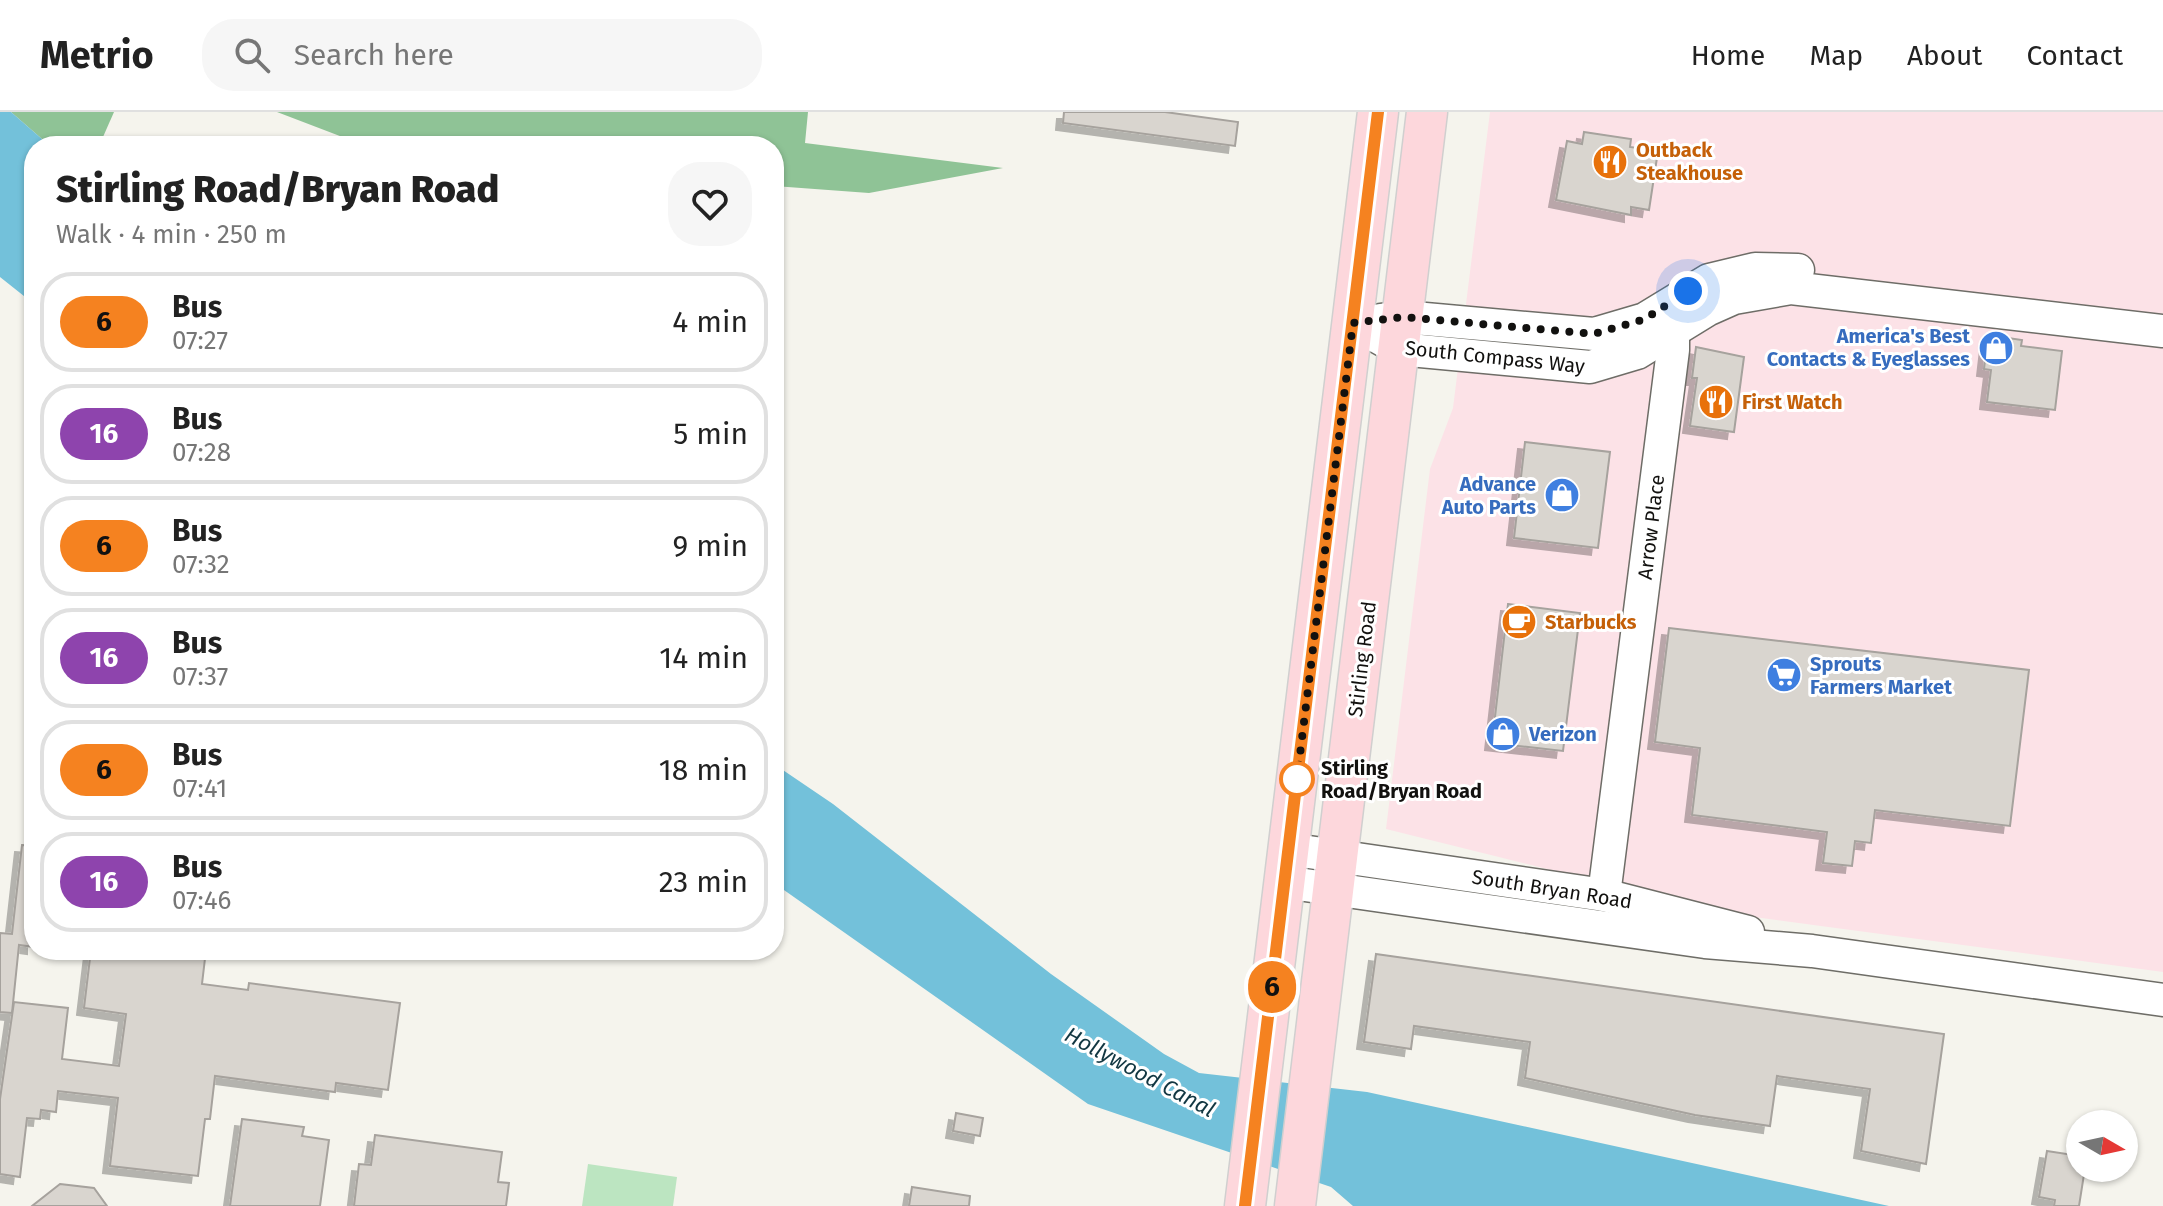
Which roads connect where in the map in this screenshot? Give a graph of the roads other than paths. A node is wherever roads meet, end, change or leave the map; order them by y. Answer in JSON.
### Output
{"nodes":[{"id":1,"x":1378,"y":112,"type":"edge"},
{"id":2,"x":1427,"y":112,"type":"edge"},
{"id":3,"x":2163,"y":313,"type":"edge"},
{"id":4,"x":1673,"y":316,"type":"junction"},
{"id":5,"x":1353,"y":323,"type":"junction"},
{"id":6,"x":2163,"y":331,"type":"edge"},
{"id":7,"x":1401,"y":333,"type":"junction"},
{"id":8,"x":1286,"y":866,"type":"junction"},
{"id":9,"x":1337,"y":872,"type":"junction"},
{"id":10,"x":1604,"y":895,"type":"junction"},
{"id":11,"x":1812,"y":951,"type":"junction"},
{"id":12,"x":2163,"y":1000,"type":"edge"},
{"id":13,"x":1246,"y":1195,"type":"edge"},
{"id":14,"x":1296,"y":1196,"type":"edge"}],
"edges":[{"from":1,"to":5,"type":"main road"},
{"from":2,"to":7,"type":"main road","name":"Stirling Road"},
{"from":3,"to":4,"type":"street","name":"South Compass Way"},
{"from":4,"to":6,"type":"street","name":"South Compass Way"},
{"from":4,"to":7,"type":"street","name":"South Compass Way"},
{"from":4,"to":10,"type":"street","name":"Arrow Place"},
{"from":5,"to":7,"type":"street","name":"South Compass Way"},
{"from":5,"to":8,"type":"main road"},
{"from":7,"to":9,"type":"main road","name":"Stirling Road"},
{"from":8,"to":9,"type":"street","name":"South Bryan Road"},
{"from":8,"to":13,"type":"main road"},
{"from":9,"to":10,"type":"street","name":"South Bryan Road"},
{"from":9,"to":11,"type":"street","name":"South Bryan Road"},
{"from":9,"to":14,"type":"main road","name":"Stirling Road"},
{"from":10,"to":11,"type":"street","name":"South Bryan Road"},
{"from":11,"to":12,"type":"street","name":"South Bryan Road"}]}
